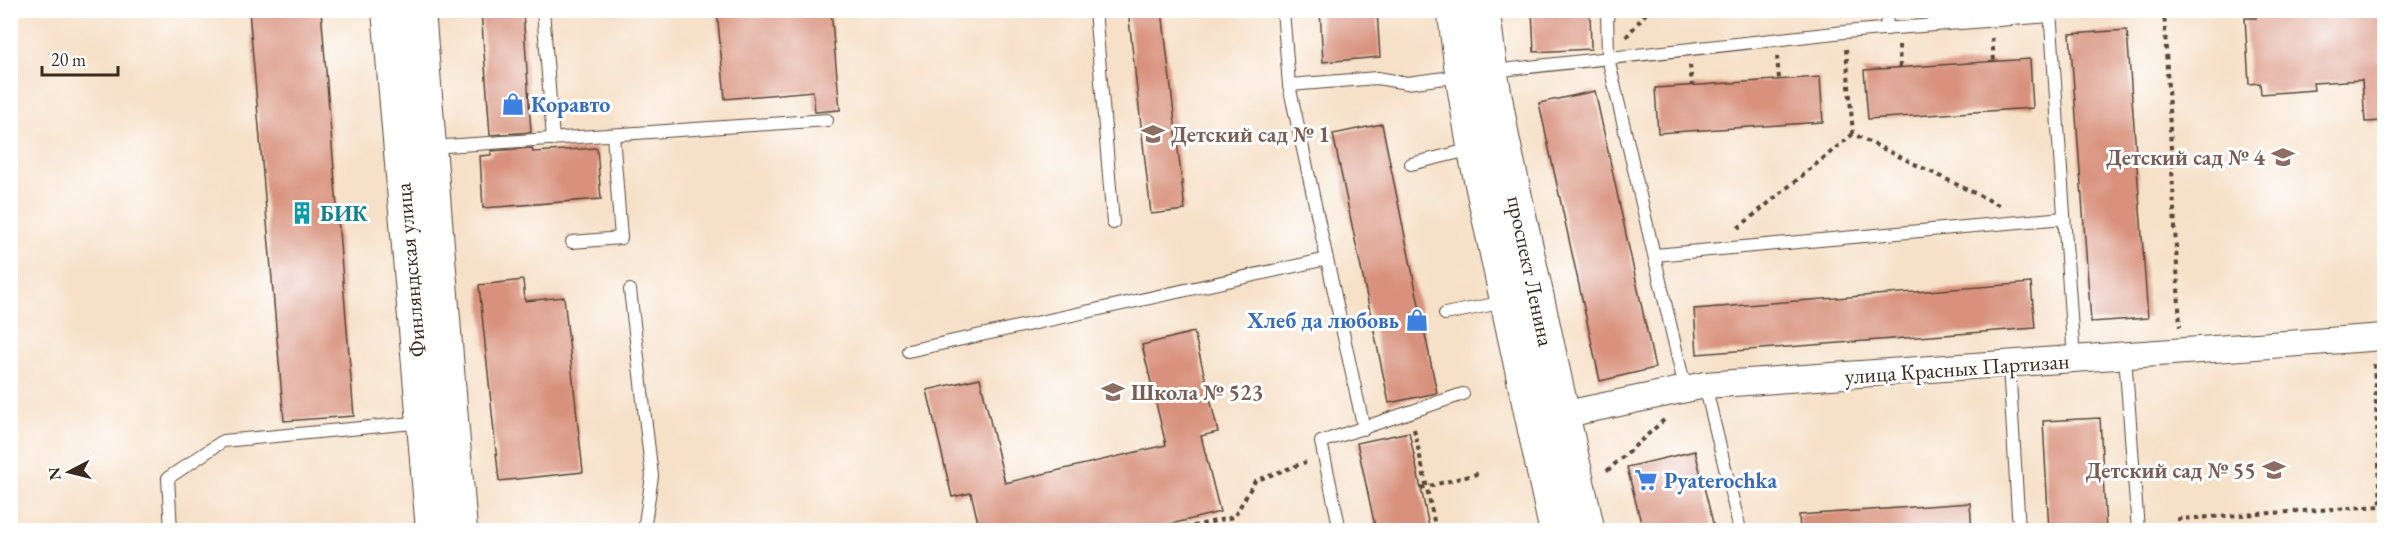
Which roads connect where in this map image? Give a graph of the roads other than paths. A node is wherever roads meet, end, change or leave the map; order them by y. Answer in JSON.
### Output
{"nodes":[{"id":1,"x":388,"y":10,"type":"edge"},
{"id":2,"x":419,"y":10,"type":"edge"},
{"id":3,"x":543,"y":10,"type":"edge"},
{"id":4,"x":1095,"y":10,"type":"edge"},
{"id":5,"x":1283,"y":10,"type":"edge"},
{"id":6,"x":1454,"y":10,"type":"edge"},
{"id":7,"x":1483,"y":10,"type":"edge"},
{"id":8,"x":1607,"y":10,"type":"edge"},
{"id":9,"x":1886,"y":10,"type":"edge"},
{"id":10,"x":2050,"y":13,"type":"edge"},
{"id":11,"x":1887,"y":28,"type":"junction"},
{"id":12,"x":1608,"y":58,"type":"junction"},
{"id":13,"x":1476,"y":74,"type":"junction"},
{"id":14,"x":1289,"y":85,"type":"junction"},
{"id":15,"x":827,"y":120,"type":"dead end"},
{"id":16,"x":613,"y":135,"type":"junction"},
{"id":17,"x":553,"y":139,"type":"junction"},
{"id":18,"x":415,"y":149,"type":"junction"},
{"id":19,"x":1474,"y":149,"type":"junction"},
{"id":20,"x":1412,"y":164,"type":"dead end"},
{"id":21,"x":2064,"y":218,"type":"junction"},
{"id":22,"x":1113,"y":223,"type":"dead end"},
{"id":23,"x":572,"y":242,"type":"dead end"},
{"id":24,"x":1655,"y":255,"type":"junction"},
{"id":25,"x":1327,"y":259,"type":"junction"},
{"id":26,"x":630,"y":290,"type":"dead end"},
{"id":27,"x":1507,"y":301,"type":"junction"},
{"id":28,"x":1445,"y":314,"type":"dead end"},
{"id":29,"x":2379,"y":347,"type":"edge"},
{"id":30,"x":908,"y":351,"type":"dead end"},
{"id":31,"x":2125,"y":356,"type":"junction"},
{"id":32,"x":2074,"y":360,"type":"junction"},
{"id":33,"x":2009,"y":365,"type":"junction"},
{"id":34,"x":1695,"y":387,"type":"junction"},
{"id":35,"x":1463,"y":394,"type":"dead end"},
{"id":36,"x":1548,"y":418,"type":"junction"},
{"id":37,"x":437,"y":420,"type":"junction"},
{"id":38,"x":1364,"y":429,"type":"junction"},
{"id":39,"x":171,"y":531,"type":"edge"},
{"id":40,"x":432,"y":531,"type":"edge"},
{"id":41,"x":461,"y":531,"type":"edge"},
{"id":42,"x":644,"y":531,"type":"edge"},
{"id":43,"x":1340,"y":531,"type":"edge"},
{"id":44,"x":1556,"y":531,"type":"edge"},
{"id":45,"x":1588,"y":531,"type":"edge"},
{"id":46,"x":1740,"y":531,"type":"edge"},
{"id":47,"x":2019,"y":531,"type":"edge"},
{"id":48,"x":2138,"y":531,"type":"edge"}],
"edges":[{"from":1,"to":18,"type":"street","name":"Финляндская улица"},
{"from":2,"to":18,"type":"street","name":"Финляндская улица"},
{"from":3,"to":17,"type":"lane"},
{"from":4,"to":22,"type":"lane"},
{"from":5,"to":14,"type":"lane"},
{"from":6,"to":13,"type":"main road","name":"проспект Ленина"},
{"from":7,"to":13,"type":"main road","name":"проспект Ленина"},
{"from":8,"to":12,"type":"lane"},
{"from":9,"to":11,"type":"lane"},
{"from":10,"to":11,"type":"lane"},
{"from":10,"to":21,"type":"lane"},
{"from":11,"to":12,"type":"lane"},
{"from":12,"to":13,"type":"lane"},
{"from":12,"to":24,"type":"lane"},
{"from":13,"to":14,"type":"lane"},
{"from":13,"to":19,"type":"main road","name":"проспект Ленина"},
{"from":13,"to":36,"type":"main road","name":"проспект Ленина"},
{"from":14,"to":25,"type":"lane"},
{"from":15,"to":16,"type":"lane"},
{"from":16,"to":17,"type":"lane"},
{"from":16,"to":23,"type":"lane"},
{"from":17,"to":18,"type":"lane"},
{"from":18,"to":37,"type":"street","name":"Финляндская улица"},
{"from":19,"to":20,"type":"lane"},
{"from":19,"to":27,"type":"main road","name":"проспект Ленина"},
{"from":21,"to":24,"type":"lane"},
{"from":21,"to":32,"type":"lane"},
{"from":24,"to":34,"type":"lane"},
{"from":25,"to":30,"type":"lane"},
{"from":25,"to":38,"type":"lane"},
{"from":26,"to":42,"type":"lane"},
{"from":27,"to":28,"type":"lane"},
{"from":27,"to":36,"type":"main road","name":"проспект Ленина"},
{"from":29,"to":31,"type":"street","name":"улица Красных Партизан"},
{"from":31,"to":32,"type":"street","name":"улица Красных Партизан"},
{"from":31,"to":48,"type":"lane"},
{"from":32,"to":33,"type":"street","name":"улица Красных Партизан"},
{"from":33,"to":34,"type":"street","name":"улица Красных Партизан"},
{"from":33,"to":47,"type":"lane"},
{"from":34,"to":36,"type":"street","name":"улица Красных Партизан"},
{"from":34,"to":46,"type":"lane"},
{"from":35,"to":38,"type":"lane"},
{"from":36,"to":44,"type":"main road","name":"проспект Ленина"},
{"from":36,"to":45,"type":"main road","name":"проспект Ленина"},
{"from":37,"to":39,"type":"lane"},
{"from":37,"to":40,"type":"street","name":"Финляндская улица"},
{"from":37,"to":41,"type":"street","name":"Финляндская улица"},
{"from":38,"to":43,"type":"lane"}]}
